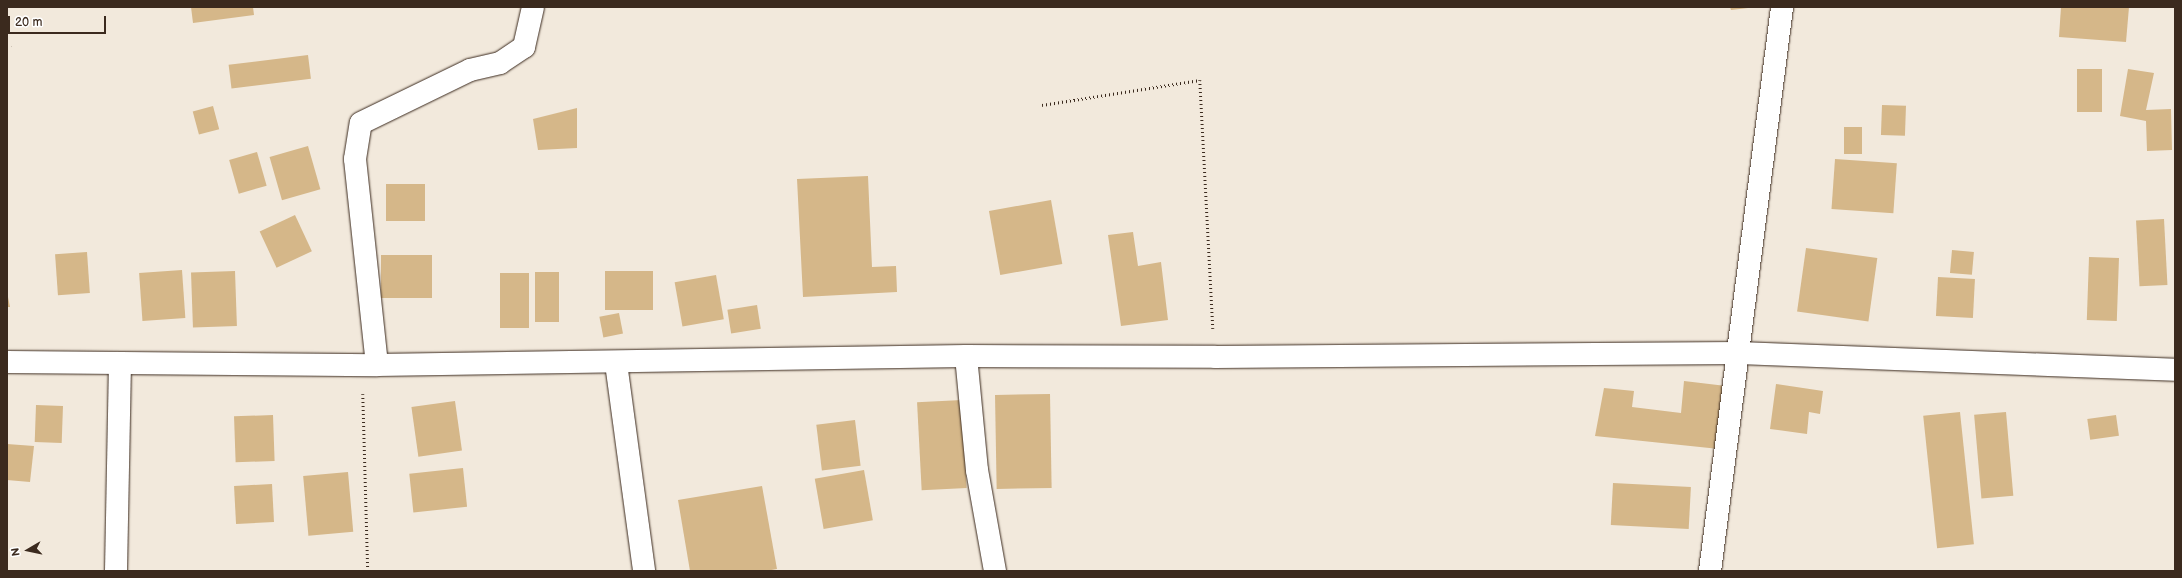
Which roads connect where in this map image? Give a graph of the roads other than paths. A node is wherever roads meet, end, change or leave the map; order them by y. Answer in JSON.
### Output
{"nodes":[{"id":1,"x":533,"y":7,"type":"edge"},
{"id":2,"x":1782,"y":7,"type":"edge"},
{"id":3,"x":1739,"y":353,"type":"junction"},
{"id":4,"x":966,"y":356,"type":"junction"},
{"id":5,"x":7,"y":362,"type":"edge"},
{"id":6,"x":120,"y":363,"type":"junction"},
{"id":7,"x":616,"y":363,"type":"junction"},
{"id":8,"x":370,"y":365,"type":"junction"},
{"id":9,"x":2175,"y":370,"type":"edge"},
{"id":10,"x":116,"y":571,"type":"edge"},
{"id":11,"x":644,"y":571,"type":"edge"},
{"id":12,"x":995,"y":571,"type":"edge"},
{"id":13,"x":1710,"y":571,"type":"edge"}],
"edges":[{"from":1,"to":8,"type":"street"},
{"from":2,"to":3,"type":"street"},
{"from":3,"to":4,"type":"street"},
{"from":3,"to":9,"type":"street"},
{"from":3,"to":13,"type":"street"},
{"from":4,"to":7,"type":"street"},
{"from":4,"to":12,"type":"street"},
{"from":5,"to":6,"type":"street"},
{"from":6,"to":8,"type":"street"},
{"from":6,"to":10,"type":"street"},
{"from":7,"to":8,"type":"street"},
{"from":7,"to":11,"type":"street"}]}
